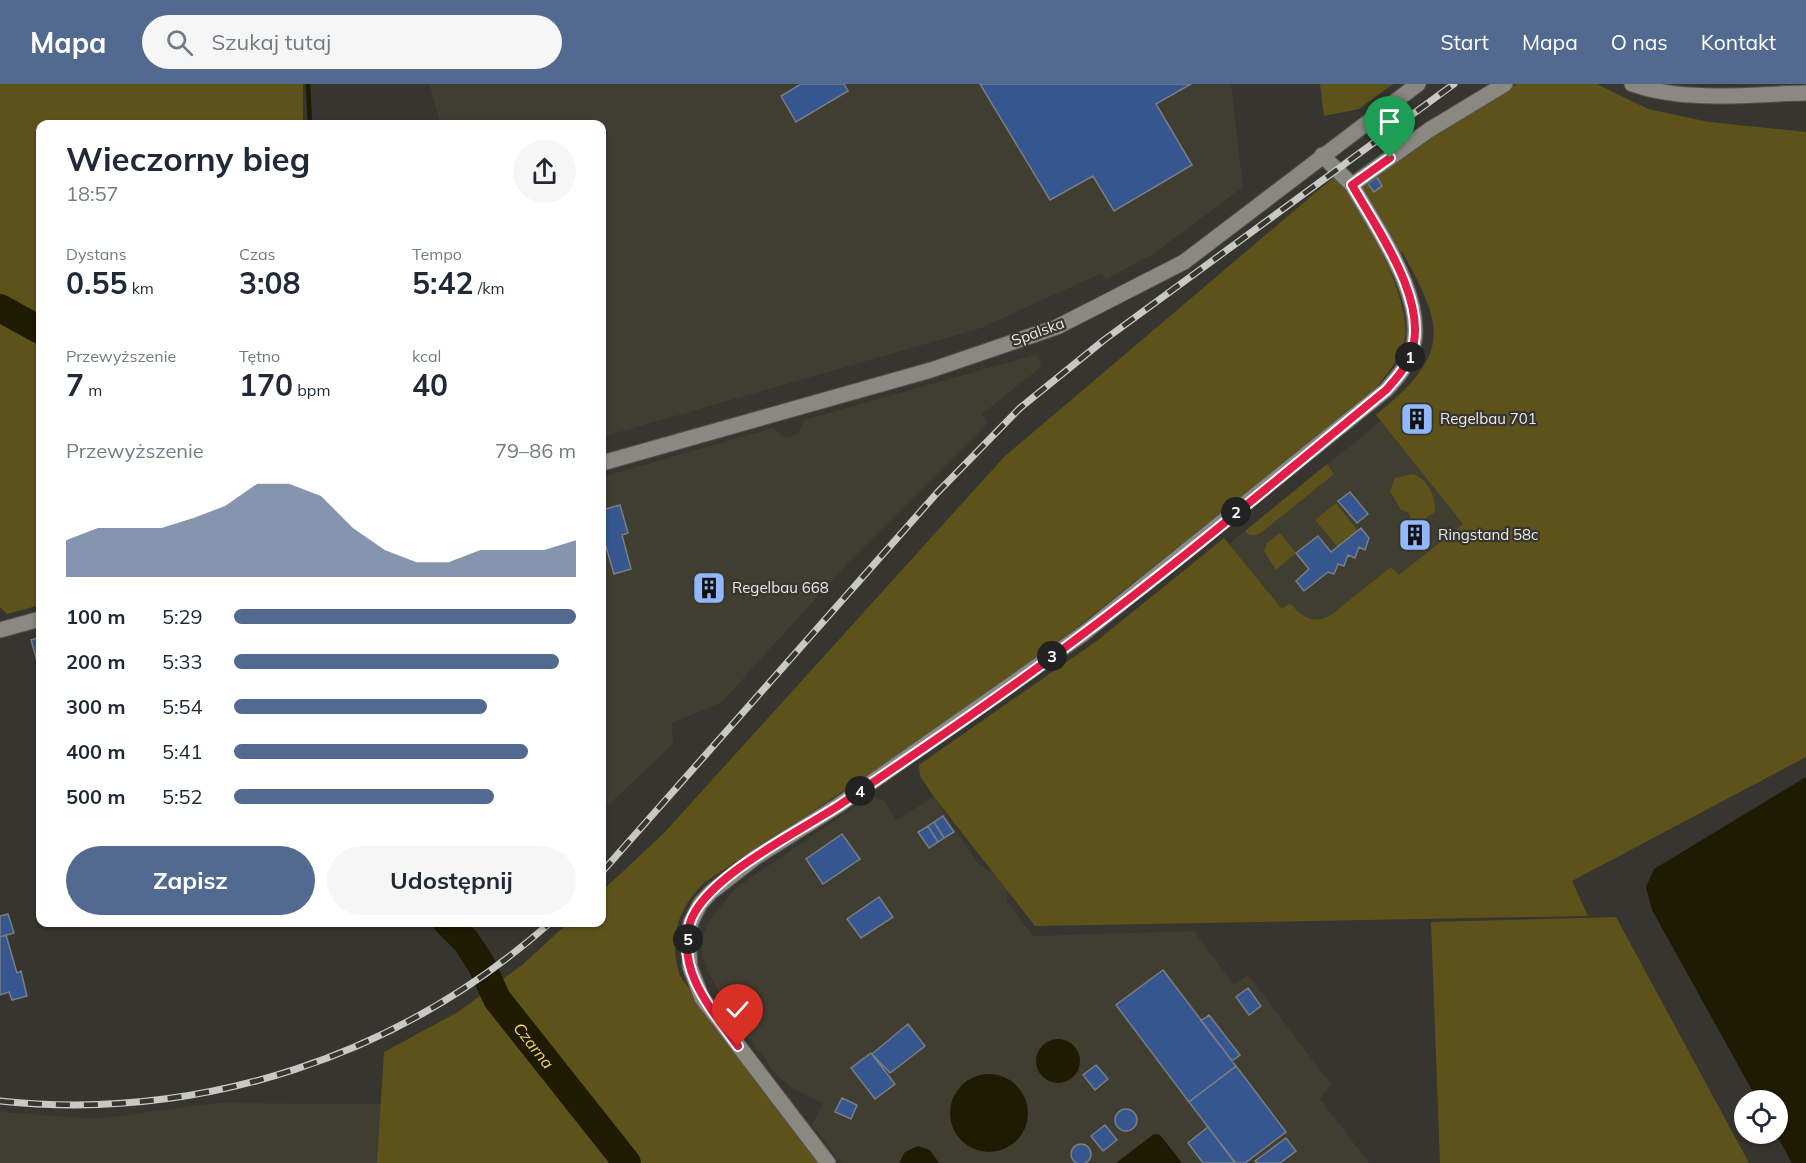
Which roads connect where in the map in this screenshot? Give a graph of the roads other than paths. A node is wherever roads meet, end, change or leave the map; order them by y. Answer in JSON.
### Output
{"nodes":[{"id":1,"x":1418,"y":84,"type":"edge"},
{"id":2,"x":1505,"y":84,"type":"edge"},
{"id":3,"x":1632,"y":84,"type":"edge"},
{"id":4,"x":1806,"y":93,"type":"edge"},
{"id":5,"x":1322,"y":155,"type":"junction"},
{"id":6,"x":1352,"y":185,"type":"junction"},
{"id":7,"x":606,"y":462,"type":"edge"},
{"id":8,"x":36,"y":620,"type":"edge"},
{"id":9,"x":0,"y":630,"type":"edge"},
{"id":10,"x":828,"y":1163,"type":"edge"}],
"edges":[{"from":1,"to":5,"type":"street","name":"Spalska"},
{"from":2,"to":6,"type":"street"},
{"from":3,"to":4,"type":"street"},
{"from":5,"to":6,"type":"street"},
{"from":5,"to":7,"type":"street","name":"Spalska"},
{"from":6,"to":10,"type":"street"},
{"from":8,"to":9,"type":"street"}]}
